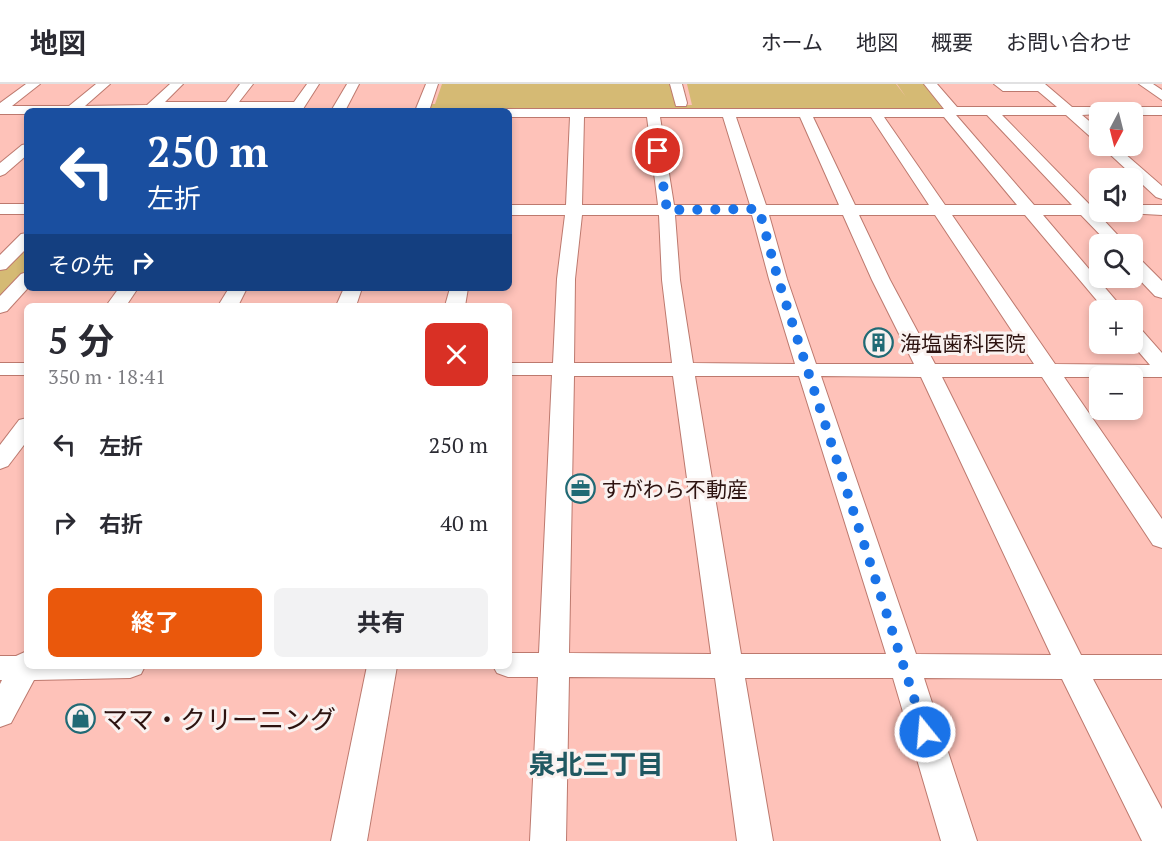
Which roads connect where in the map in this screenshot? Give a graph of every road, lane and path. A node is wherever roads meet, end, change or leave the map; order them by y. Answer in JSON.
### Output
{"nodes":[{"id":1,"x":34,"y":84,"type":"edge"},
{"id":2,"x":104,"y":84,"type":"edge"},
{"id":3,"x":177,"y":84,"type":"edge"},
{"id":4,"x":248,"y":84,"type":"edge"},
{"id":5,"x":313,"y":84,"type":"edge"},
{"id":6,"x":353,"y":84,"type":"edge"},
{"id":7,"x":432,"y":84,"type":"edge"},
{"id":8,"x":676,"y":84,"type":"edge"},
{"id":9,"x":930,"y":84,"type":"edge"},
{"id":10,"x":1000,"y":84,"type":"edge"},
{"id":11,"x":1145,"y":84,"type":"edge"},
{"id":12,"x":1040,"y":86,"type":"edge"},
{"id":13,"x":1162,"y":96,"type":"edge"},
{"id":14,"x":681,"y":104,"type":"dead end"},
{"id":15,"x":230,"y":105,"type":"junction"},
{"id":16,"x":74,"y":108,"type":"edge"},
{"id":17,"x":153,"y":108,"type":"edge"},
{"id":18,"x":172,"y":108,"type":"edge"},
{"id":19,"x":340,"y":108,"type":"edge"},
{"id":20,"x":423,"y":108,"type":"edge"},
{"id":21,"x":0,"y":110,"type":"edge"},
{"id":22,"x":24,"y":110,"type":"edge"},
{"id":23,"x":1068,"y":110,"type":"junction"},
{"id":24,"x":1089,"y":110,"type":"edge"},
{"id":25,"x":991,"y":111,"type":"junction"},
{"id":26,"x":1143,"y":111,"type":"joint"},
{"id":27,"x":1162,"y":111,"type":"edge"},
{"id":28,"x":653,"y":112,"type":"junction"},
{"id":29,"x":728,"y":112,"type":"junction"},
{"id":30,"x":804,"y":112,"type":"junction"},
{"id":31,"x":951,"y":112,"type":"junction"},
{"id":32,"x":512,"y":113,"type":"edge"},
{"id":33,"x":577,"y":113,"type":"junction"},
{"id":34,"x":875,"y":113,"type":"junction"},
{"id":35,"x":1162,"y":126,"type":"edge"},
{"id":36,"x":1089,"y":128,"type":"edge"},
{"id":37,"x":24,"y":151,"type":"edge"},
{"id":38,"x":1119,"y":156,"type":"edge"},
{"id":39,"x":0,"y":171,"type":"edge"},
{"id":40,"x":1162,"y":194,"type":"edge"},
{"id":41,"x":1089,"y":206,"type":"edge"},
{"id":42,"x":0,"y":209,"type":"edge"},
{"id":43,"x":24,"y":209,"type":"edge"},
{"id":44,"x":759,"y":209,"type":"junction"},
{"id":45,"x":512,"y":210,"type":"edge"},
{"id":46,"x":574,"y":210,"type":"junction"},
{"id":47,"x":667,"y":210,"type":"junction"},
{"id":48,"x":851,"y":210,"type":"junction"},
{"id":49,"x":942,"y":210,"type":"junction"},
{"id":50,"x":1031,"y":210,"type":"junction"},
{"id":51,"x":1089,"y":210,"type":"edge"},
{"id":52,"x":1143,"y":210,"type":"edge"},
{"id":53,"x":1162,"y":210,"type":"edge"},
{"id":54,"x":24,"y":241,"type":"edge"},
{"id":55,"x":0,"y":265,"type":"edge"},
{"id":56,"x":1143,"y":271,"type":"edge"},
{"id":57,"x":24,"y":281,"type":"edge"},
{"id":58,"x":1158,"y":285,"type":"edge"},
{"id":59,"x":1107,"y":300,"type":"edge"},
{"id":60,"x":0,"y":307,"type":"edge"},
{"id":61,"x":1143,"y":345,"type":"edge"},
{"id":62,"x":562,"y":368,"type":"junction"},
{"id":63,"x":1162,"y":368,"type":"edge"},
{"id":64,"x":0,"y":369,"type":"edge"},
{"id":65,"x":24,"y":369,"type":"edge"},
{"id":66,"x":512,"y":369,"type":"edge"},
{"id":67,"x":683,"y":369,"type":"junction"},
{"id":68,"x":808,"y":370,"type":"junction"},
{"id":69,"x":928,"y":370,"type":"junction"},
{"id":70,"x":1049,"y":370,"type":"junction"},
{"id":71,"x":24,"y":429,"type":"edge"},
{"id":72,"x":0,"y":460,"type":"edge"},
{"id":73,"x":1162,"y":539,"type":"edge"},
{"id":74,"x":17,"y":666,"type":"edge"},
{"id":75,"x":512,"y":666,"type":"edge"},
{"id":76,"x":554,"y":666,"type":"junction"},
{"id":77,"x":727,"y":666,"type":"junction"},
{"id":78,"x":905,"y":666,"type":"junction"},
{"id":79,"x":1071,"y":666,"type":"junction"},
{"id":80,"x":1162,"y":667,"type":"edge"},
{"id":81,"x":381,"y":669,"type":"edge"},
{"id":82,"x":0,"y":714,"type":"edge"},
{"id":83,"x":349,"y":841,"type":"edge"},
{"id":84,"x":548,"y":841,"type":"edge"},
{"id":85,"x":755,"y":841,"type":"edge"},
{"id":86,"x":959,"y":841,"type":"edge"},
{"id":87,"x":1160,"y":841,"type":"edge"}],
"edges":[{"from":1,"to":21,"type":"street"},
{"from":2,"to":16,"type":"street"},
{"from":3,"to":17,"type":"street"},
{"from":4,"to":15,"type":"street"},
{"from":5,"to":15,"type":"street"},
{"from":6,"to":19,"type":"street"},
{"from":7,"to":20,"type":"street"},
{"from":8,"to":14,"type":"street"},
{"from":9,"to":31,"type":"street"},
{"from":10,"to":12,"type":"street"},
{"from":11,"to":13,"type":"street"},
{"from":12,"to":23,"type":"street"},
{"from":15,"to":18,"type":"street"},
{"from":21,"to":22,"type":"street"},
{"from":23,"to":24,"type":"street"},
{"from":23,"to":25,"type":"street"},
{"from":23,"to":36,"type":"street"},
{"from":25,"to":31,"type":"street"},
{"from":25,"to":41,"type":"street"},
{"from":26,"to":27,"type":"street"},
{"from":26,"to":35,"type":"street"},
{"from":28,"to":29,"type":"street"},
{"from":28,"to":33,"type":"street"},
{"from":28,"to":47,"type":"street"},
{"from":29,"to":30,"type":"street"},
{"from":29,"to":44,"type":"street"},
{"from":30,"to":34,"type":"street"},
{"from":30,"to":48,"type":"street"},
{"from":31,"to":34,"type":"street"},
{"from":31,"to":50,"type":"street"},
{"from":32,"to":33,"type":"street"},
{"from":33,"to":46,"type":"street"},
{"from":34,"to":49,"type":"street"},
{"from":37,"to":39,"type":"street"},
{"from":38,"to":40,"type":"street"},
{"from":42,"to":43,"type":"street"},
{"from":44,"to":47,"type":"street"},
{"from":44,"to":48,"type":"street"},
{"from":44,"to":68,"type":"street"},
{"from":45,"to":46,"type":"street"},
{"from":46,"to":47,"type":"street"},
{"from":46,"to":62,"type":"street"},
{"from":47,"to":67,"type":"street"},
{"from":48,"to":49,"type":"street"},
{"from":48,"to":69,"type":"street"},
{"from":49,"to":50,"type":"street"},
{"from":49,"to":70,"type":"street"},
{"from":50,"to":51,"type":"street"},
{"from":50,"to":59,"type":"street"},
{"from":52,"to":53,"type":"street"},
{"from":54,"to":55,"type":"street"},
{"from":56,"to":58,"type":"street"},
{"from":57,"to":60,"type":"street"},
{"from":61,"to":63,"type":"street"},
{"from":62,"to":66,"type":"street"},
{"from":62,"to":67,"type":"street"},
{"from":62,"to":76,"type":"street"},
{"from":63,"to":70,"type":"street"},
{"from":64,"to":65,"type":"street"},
{"from":67,"to":68,"type":"street"},
{"from":67,"to":77,"type":"street"},
{"from":68,"to":69,"type":"street"},
{"from":68,"to":78,"type":"street"},
{"from":69,"to":70,"type":"street"},
{"from":69,"to":79,"type":"street"},
{"from":70,"to":73,"type":"street"},
{"from":71,"to":72,"type":"street"},
{"from":74,"to":82,"type":"street"},
{"from":75,"to":76,"type":"street"},
{"from":76,"to":77,"type":"street"},
{"from":76,"to":84,"type":"street"},
{"from":77,"to":78,"type":"street"},
{"from":77,"to":85,"type":"street"},
{"from":78,"to":79,"type":"street"},
{"from":78,"to":86,"type":"street"},
{"from":79,"to":80,"type":"street"},
{"from":79,"to":87,"type":"street"},
{"from":81,"to":83,"type":"street"}]}
